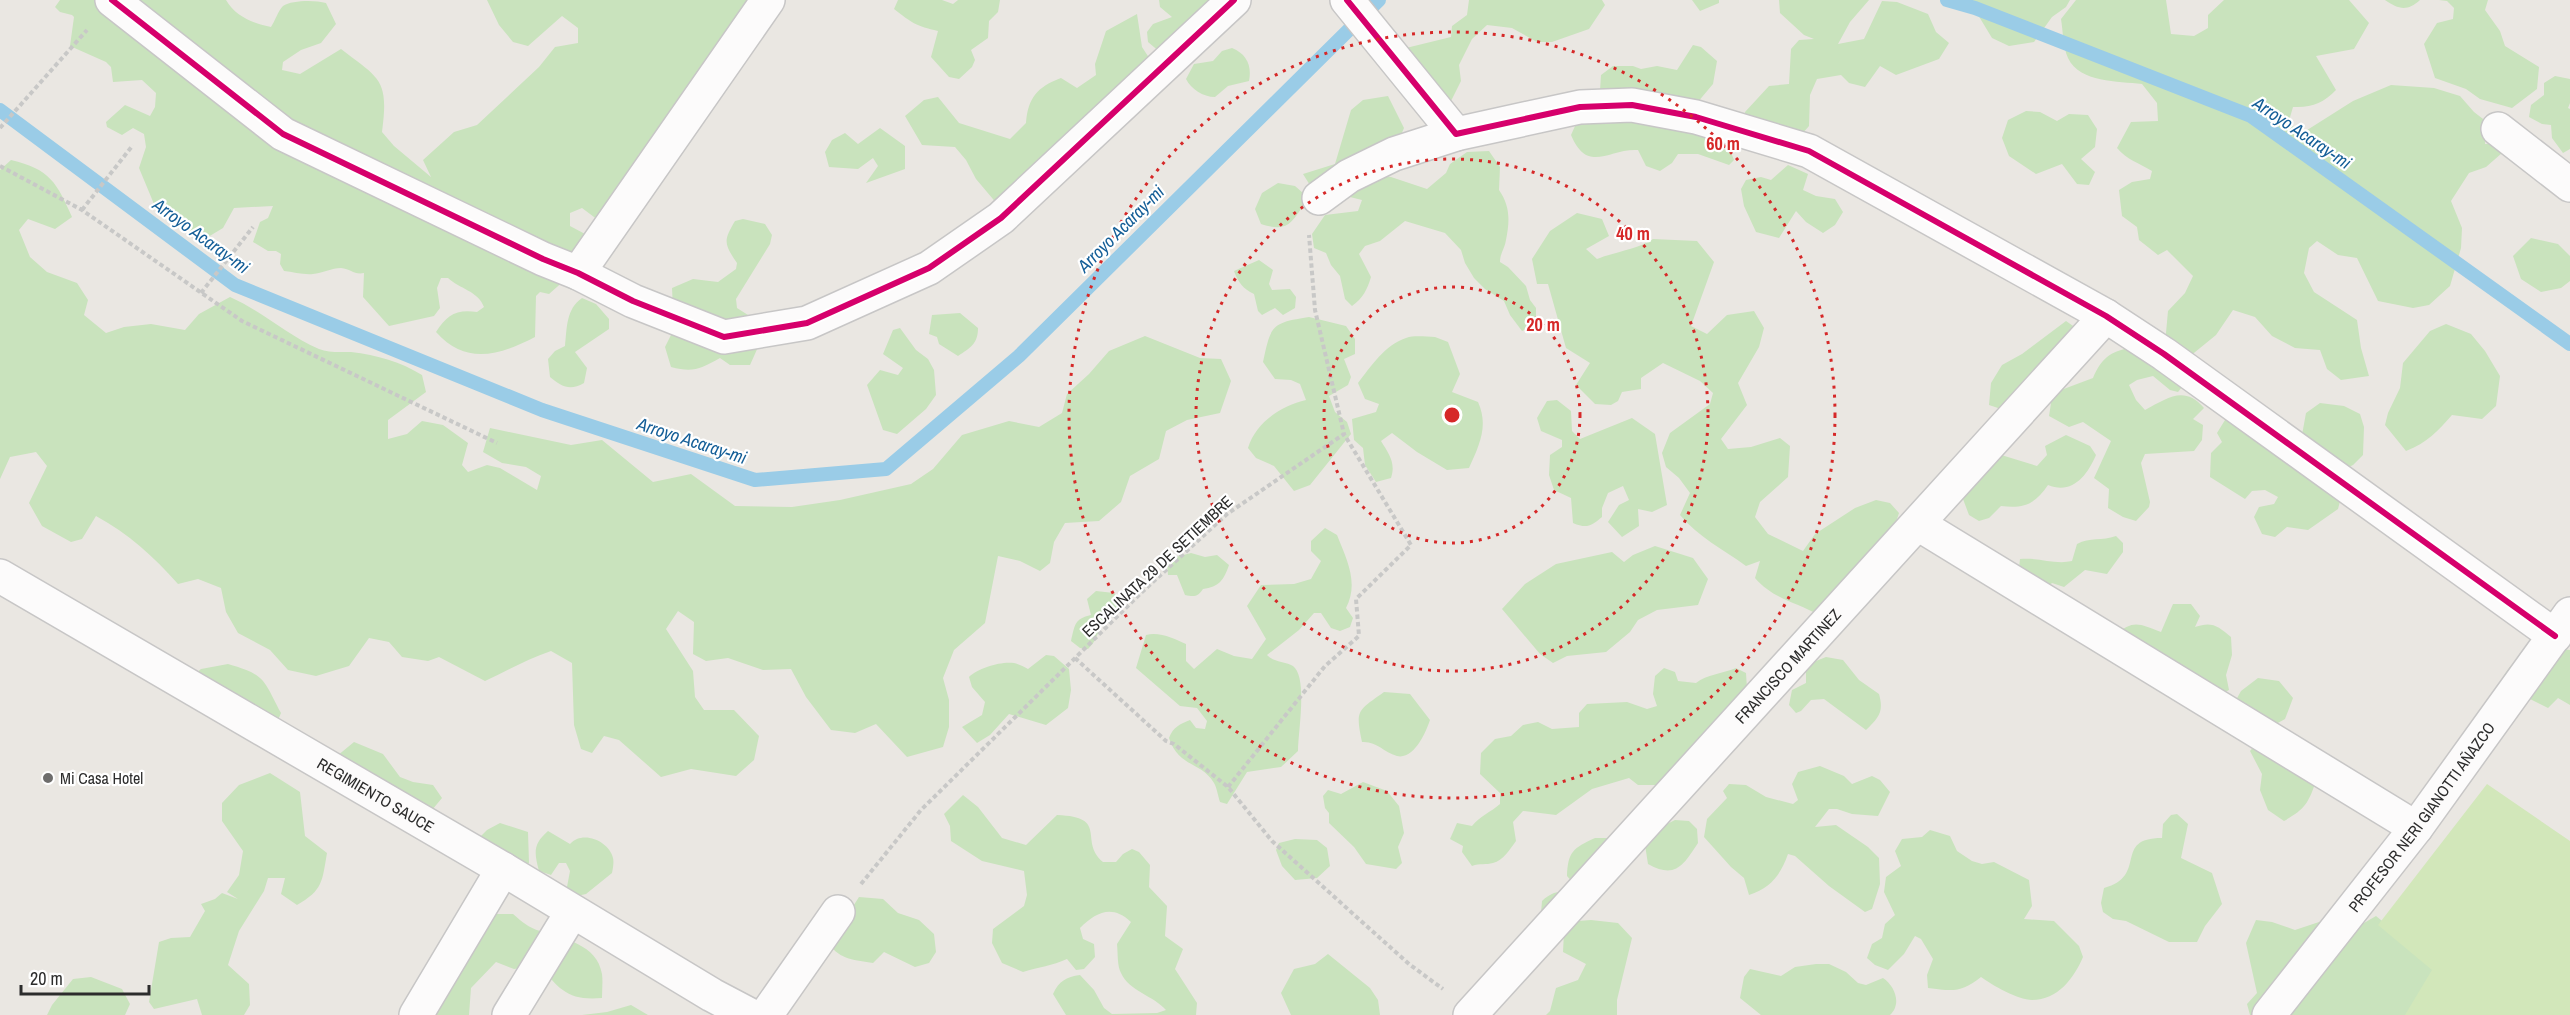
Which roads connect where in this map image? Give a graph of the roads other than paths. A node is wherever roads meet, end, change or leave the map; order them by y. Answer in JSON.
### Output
{"nodes":[{"id":1,"x":112,"y":0,"type":"edge"},
{"id":2,"x":768,"y":0,"type":"edge"},
{"id":3,"x":1234,"y":0,"type":"edge"},
{"id":4,"x":1347,"y":0,"type":"edge"},
{"id":5,"x":2498,"y":129,"type":"dead end"},
{"id":6,"x":1456,"y":134,"type":"junction"},
{"id":7,"x":2570,"y":185,"type":"edge"},
{"id":8,"x":1318,"y":198,"type":"road end"},
{"id":9,"x":578,"y":273,"type":"junction"},
{"id":10,"x":2106,"y":316,"type":"junction"},
{"id":11,"x":1918,"y":524,"type":"junction"},
{"id":12,"x":0,"y":576,"type":"edge"},
{"id":13,"x":2562,"y":625,"type":"edge"},
{"id":14,"x":2416,"y":828,"type":"junction"},
{"id":15,"x":503,"y":869,"type":"junction"},
{"id":16,"x":572,"y":912,"type":"junction"},
{"id":17,"x":838,"y":912,"type":"road end"},
{"id":18,"x":1471,"y":1013,"type":"edge"},
{"id":19,"x":416,"y":1015,"type":"edge"},
{"id":20,"x":509,"y":1015,"type":"edge"},
{"id":21,"x":750,"y":1015,"type":"edge"},
{"id":22,"x":766,"y":1015,"type":"edge"},
{"id":23,"x":2269,"y":1015,"type":"edge"}],
"edges":[{"from":1,"to":9,"type":"street"},
{"from":2,"to":9,"type":"street"},
{"from":3,"to":9,"type":"street"},
{"from":4,"to":6,"type":"street"},
{"from":5,"to":7,"type":"street"},
{"from":6,"to":8,"type":"street"},
{"from":6,"to":10,"type":"street"},
{"from":10,"to":11,"type":"street","name":"FRANCISCO MARTINEZ"},
{"from":10,"to":13,"type":"street"},
{"from":11,"to":14,"type":"street"},
{"from":11,"to":18,"type":"street","name":"FRANCISCO MARTINEZ"},
{"from":12,"to":15,"type":"street","name":"REGIMIENTO SAUCE"},
{"from":13,"to":14,"type":"street","name":"PROFESOR NERI GIANOTTI AÑAZCO"},
{"from":14,"to":23,"type":"street","name":"PROFESOR NERI GIANOTTI AÑAZCO"},
{"from":15,"to":16,"type":"street","name":"REGIMIENTO SAUCE"},
{"from":15,"to":19,"type":"street"},
{"from":16,"to":20,"type":"street"},
{"from":16,"to":21,"type":"street","name":"REGIMIENTO SAUCE"},
{"from":17,"to":22,"type":"street"}]}
